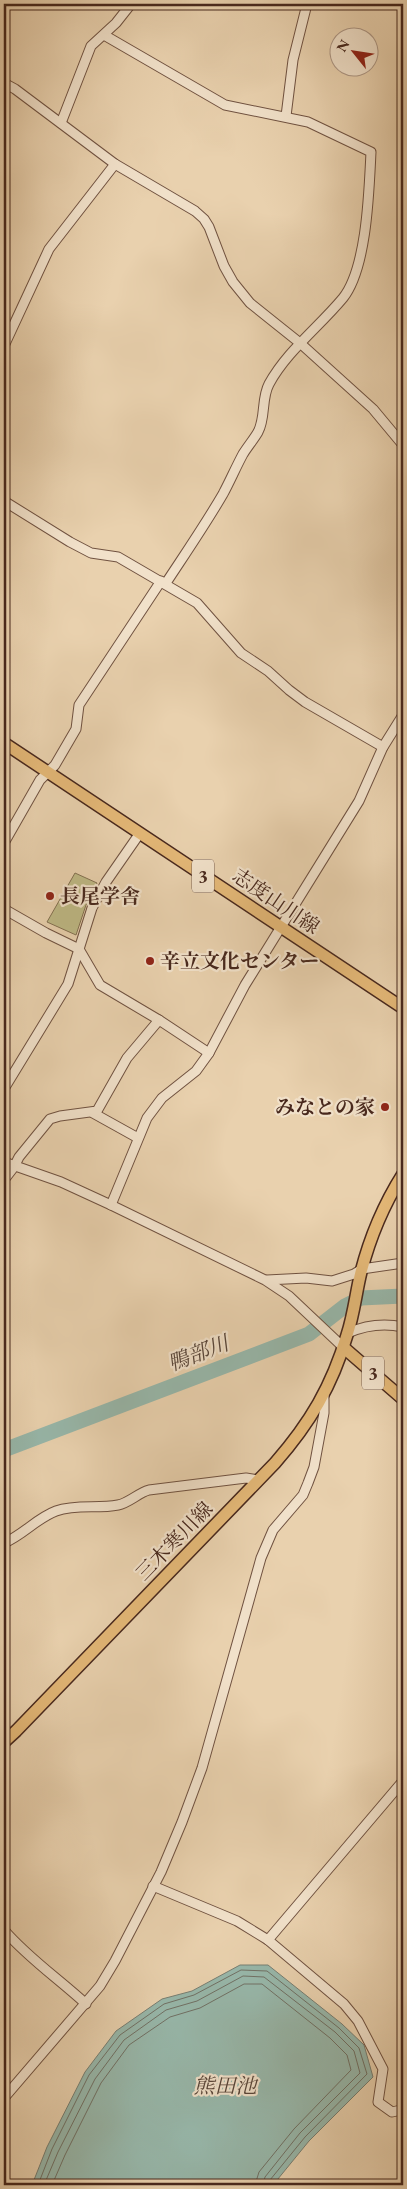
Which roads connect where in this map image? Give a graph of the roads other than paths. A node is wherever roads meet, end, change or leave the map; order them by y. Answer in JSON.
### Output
{"nodes":[{"id":1,"x":130,"y":4,"type":"edge"},
{"id":2,"x":307,"y":4,"type":"edge"},
{"id":3,"x":104,"y":35,"type":"junction"},
{"id":4,"x":4,"y":83,"type":"edge"},
{"id":5,"x":286,"y":116,"type":"junction"},
{"id":6,"x":61,"y":123,"type":"junction"},
{"id":7,"x":115,"y":164,"type":"junction"},
{"id":8,"x":300,"y":343,"type":"junction"},
{"id":9,"x":4,"y":346,"type":"edge"},
{"id":10,"x":403,"y":445,"type":"edge"},
{"id":11,"x":4,"y":501,"type":"edge"},
{"id":12,"x":164,"y":582,"type":"junction"},
{"id":13,"x":403,"y":715,"type":"edge"},
{"id":14,"x":4,"y":743,"type":"edge"},
{"id":15,"x":383,"y":747,"type":"junction"},
{"id":16,"x":48,"y":772,"type":"junction"},
{"id":17,"x":140,"y":833,"type":"junction"},
{"id":18,"x":4,"y":843,"type":"edge"},
{"id":19,"x":4,"y":909,"type":"edge"},
{"id":20,"x":280,"y":927,"type":"junction"},
{"id":21,"x":79,"y":949,"type":"junction"},
{"id":22,"x":403,"y":1008,"type":"edge"},
{"id":23,"x":159,"y":1020,"type":"junction"},
{"id":24,"x":209,"y":1053,"type":"junction"},
{"id":25,"x":4,"y":1089,"type":"edge"},
{"id":26,"x":93,"y":1112,"type":"junction"},
{"id":27,"x":138,"y":1138,"type":"junction"},
{"id":28,"x":4,"y":1162,"type":"edge"},
{"id":29,"x":14,"y":1167,"type":"junction"},
{"id":30,"x":403,"y":1174,"type":"edge"},
{"id":31,"x":4,"y":1180,"type":"edge"},
{"id":32,"x":112,"y":1205,"type":"junction"},
{"id":33,"x":403,"y":1263,"type":"edge"},
{"id":34,"x":362,"y":1271,"type":"junction"},
{"id":35,"x":265,"y":1280,"type":"junction"},
{"id":36,"x":403,"y":1327,"type":"edge"},
{"id":37,"x":348,"y":1332,"type":"junction"},
{"id":38,"x":344,"y":1347,"type":"junction"},
{"id":39,"x":324,"y":1396,"type":"junction"},
{"id":40,"x":403,"y":1399,"type":"edge"},
{"id":41,"x":258,"y":1480,"type":"junction"},
{"id":42,"x":4,"y":1543,"type":"edge"},
{"id":43,"x":4,"y":1742,"type":"edge"},
{"id":44,"x":403,"y":1781,"type":"edge"},
{"id":45,"x":153,"y":1886,"type":"junction"},
{"id":46,"x":4,"y":1930,"type":"edge"},
{"id":47,"x":268,"y":1940,"type":"junction"},
{"id":48,"x":86,"y":2004,"type":"junction"},
{"id":49,"x":4,"y":2098,"type":"edge"},
{"id":50,"x":403,"y":2107,"type":"edge"}],
"edges":[{"from":1,"to":3,"type":"street"},
{"from":2,"to":5,"type":"street"},
{"from":3,"to":5,"type":"street"},
{"from":3,"to":6,"type":"street"},
{"from":4,"to":6,"type":"street"},
{"from":5,"to":8,"type":"street"},
{"from":6,"to":7,"type":"street"},
{"from":7,"to":8,"type":"street"},
{"from":7,"to":9,"type":"street"},
{"from":8,"to":10,"type":"street"},
{"from":8,"to":12,"type":"street"},
{"from":11,"to":12,"type":"street"},
{"from":12,"to":15,"type":"street"},
{"from":12,"to":16,"type":"street"},
{"from":13,"to":15,"type":"street"},
{"from":14,"to":16,"type":"main road","name":"志度山川線","number":"3"},
{"from":15,"to":20,"type":"street"},
{"from":16,"to":17,"type":"main road","name":"志度山川線","number":"3"},
{"from":16,"to":18,"type":"street"},
{"from":17,"to":20,"type":"main road","name":"志度山川線","number":"3"},
{"from":17,"to":21,"type":"street"},
{"from":19,"to":21,"type":"street"},
{"from":20,"to":22,"type":"main road","name":"志度山川線","number":"3"},
{"from":20,"to":24,"type":"street"},
{"from":21,"to":23,"type":"street"},
{"from":21,"to":25,"type":"street"},
{"from":23,"to":24,"type":"street"},
{"from":23,"to":26,"type":"street"},
{"from":24,"to":27,"type":"street"},
{"from":26,"to":27,"type":"street"},
{"from":26,"to":29,"type":"street"},
{"from":27,"to":32,"type":"street"},
{"from":28,"to":29,"type":"street"},
{"from":29,"to":31,"type":"street"},
{"from":29,"to":32,"type":"street"},
{"from":30,"to":34,"type":"main road","number":"3"},
{"from":32,"to":35,"type":"street"},
{"from":33,"to":34,"type":"street"},
{"from":34,"to":35,"type":"street"},
{"from":34,"to":37,"type":"main road","number":"3"},
{"from":35,"to":38,"type":"street"},
{"from":36,"to":37,"type":"street"},
{"from":37,"to":38,"type":"main road","number":"3"},
{"from":38,"to":39,"type":"main road","name":"三木寒川線"},
{"from":38,"to":40,"type":"main road","number":"3"},
{"from":39,"to":41,"type":"main road","name":"三木寒川線"},
{"from":39,"to":45,"type":"street"},
{"from":41,"to":42,"type":"street"},
{"from":41,"to":43,"type":"main road","name":"三木寒川線"},
{"from":44,"to":47,"type":"street"},
{"from":45,"to":47,"type":"street"},
{"from":45,"to":48,"type":"street"},
{"from":46,"to":48,"type":"street"},
{"from":47,"to":50,"type":"street"},
{"from":48,"to":49,"type":"street"}]}
